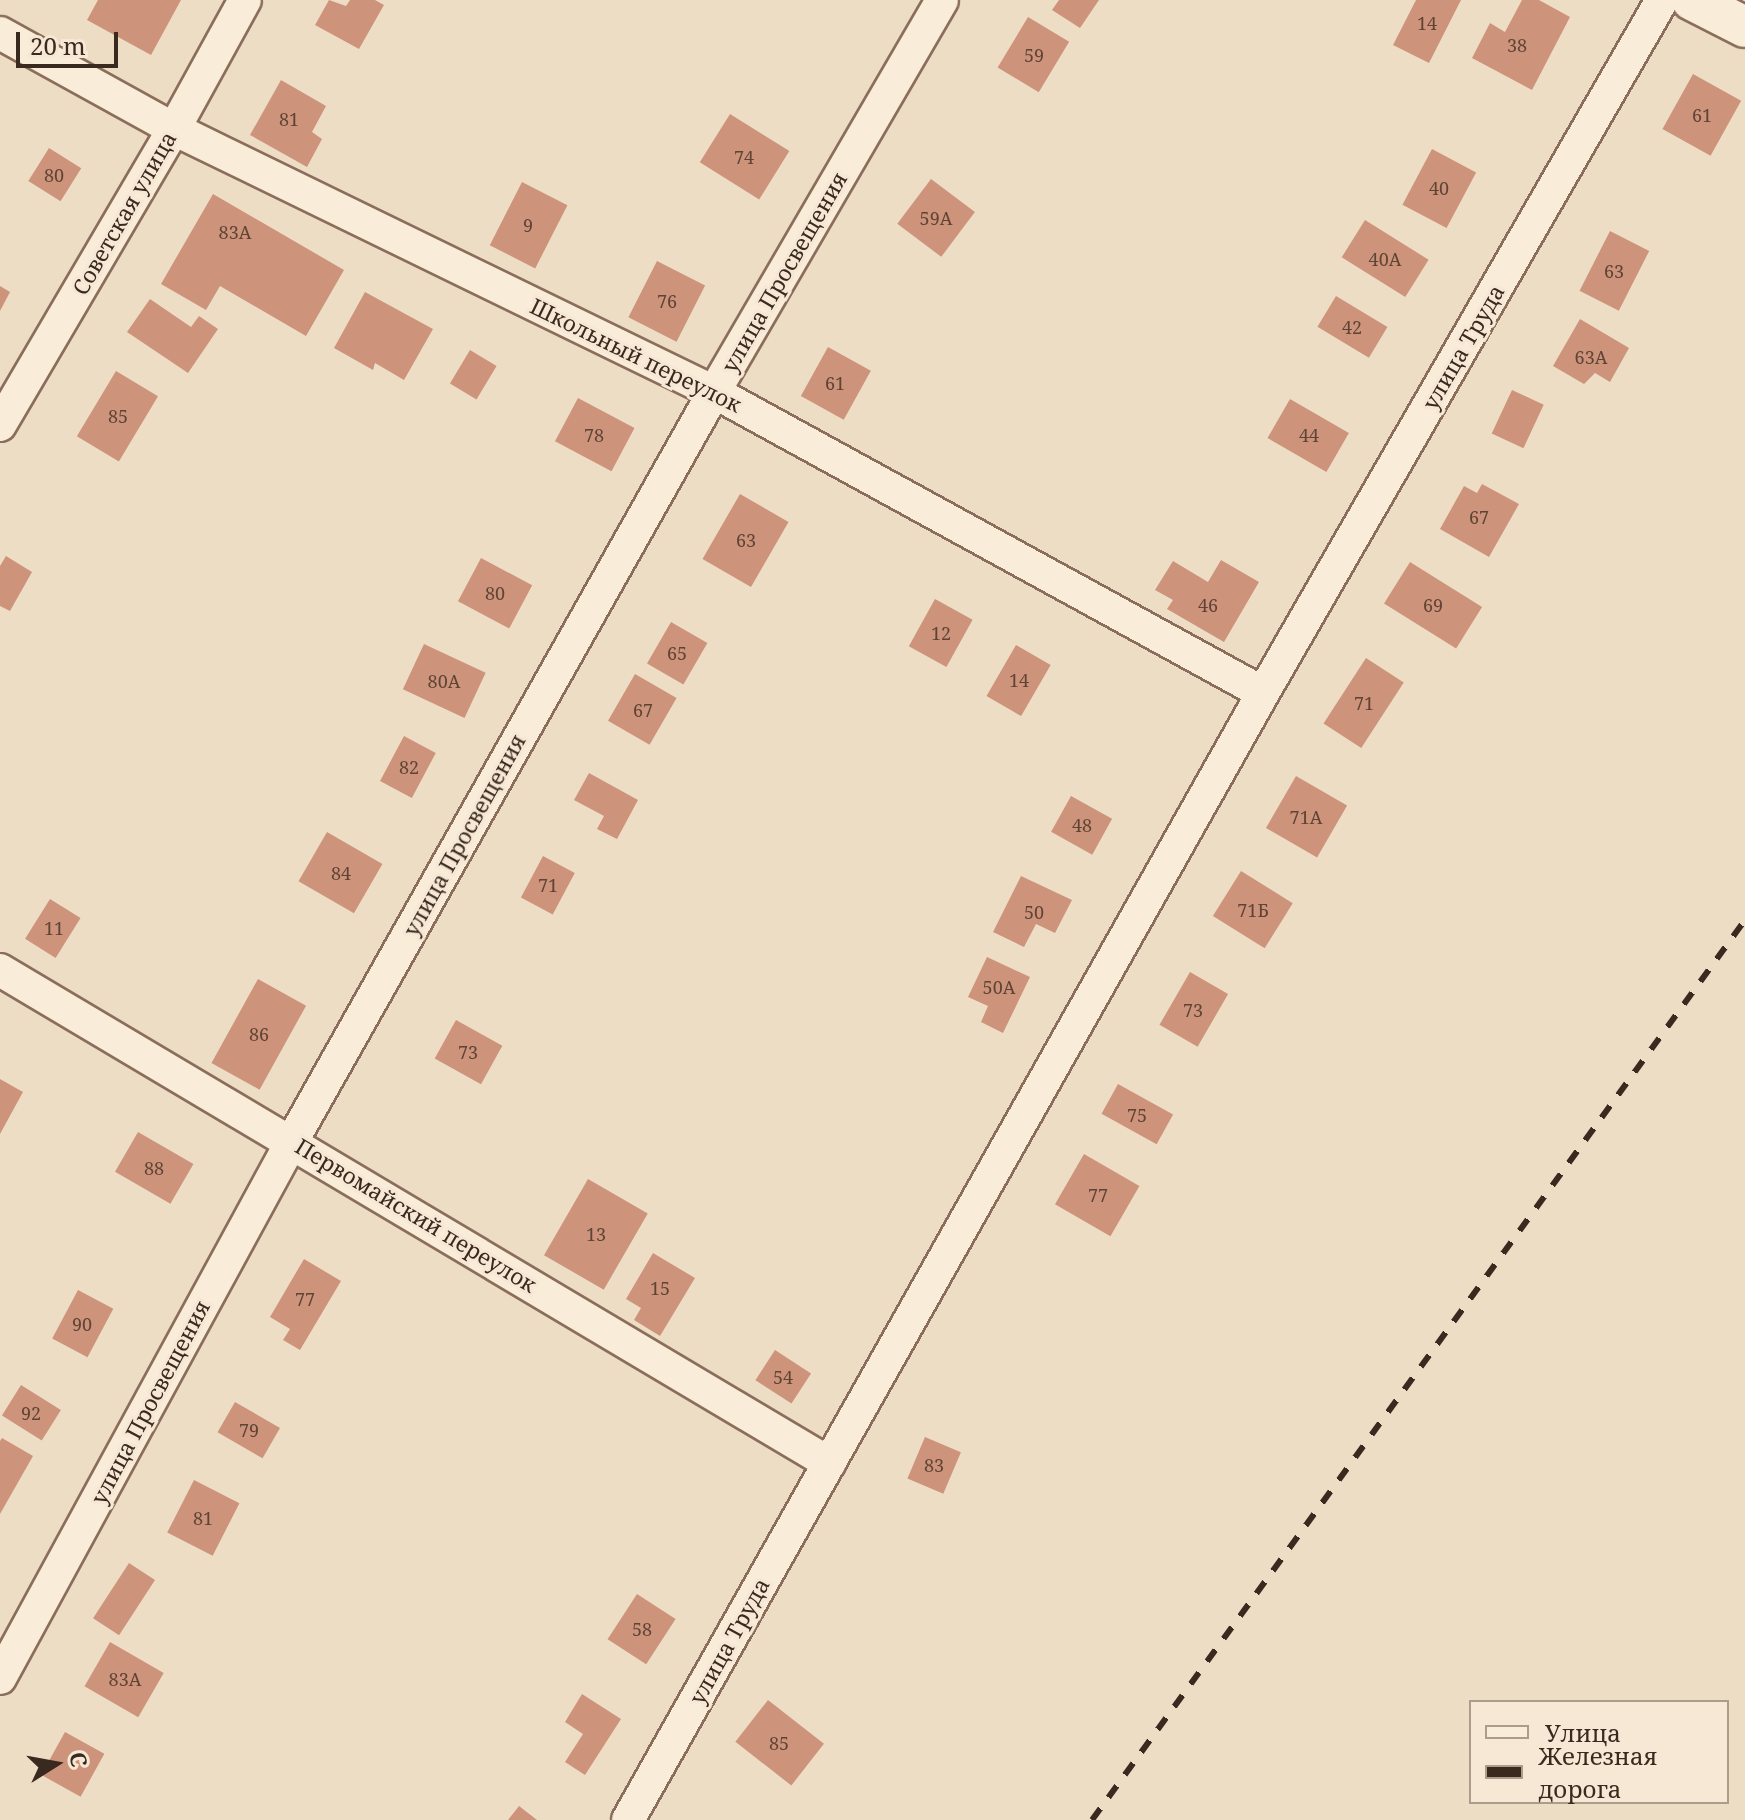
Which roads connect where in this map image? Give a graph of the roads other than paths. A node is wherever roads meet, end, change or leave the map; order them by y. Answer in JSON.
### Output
{"nodes":[{"id":1,"x":245,"y":0,"type":"edge"},
{"id":2,"x":942,"y":0,"type":"edge"},
{"id":3,"x":1662,"y":0,"type":"edge"},
{"id":4,"x":1692,"y":0,"type":"edge"},
{"id":5,"x":1745,"y":27,"type":"edge"},
{"id":6,"x":0,"y":33,"type":"edge"},
{"id":7,"x":174,"y":129,"type":"junction"},
{"id":8,"x":714,"y":392,"type":"junction"},
{"id":9,"x":0,"y":425,"type":"edge"},
{"id":10,"x":1263,"y":693,"type":"junction"},
{"id":11,"x":0,"y":970,"type":"edge"},
{"id":12,"x":292,"y":1141,"type":"junction"},
{"id":13,"x":829,"y":1463,"type":"junction"},
{"id":14,"x":0,"y":1678,"type":"edge"},
{"id":15,"x":628,"y":1820,"type":"edge"}],
"edges":[{"from":1,"to":7,"type":"street","name":"Советская улица"},
{"from":2,"to":8,"type":"street","name":"улица Просвещения"},
{"from":3,"to":10,"type":"street","name":"улица Труда"},
{"from":4,"to":5,"type":"street"},
{"from":6,"to":7,"type":"street","name":"Школьный переулок"},
{"from":7,"to":8,"type":"street","name":"Школьный переулок"},
{"from":7,"to":9,"type":"street","name":"Советская улица"},
{"from":8,"to":10,"type":"street","name":"Школьный переулок"},
{"from":8,"to":12,"type":"street","name":"улица Просвещения"},
{"from":10,"to":13,"type":"street","name":"улица Труда"},
{"from":11,"to":12,"type":"street","name":"Первомайский переулок"},
{"from":12,"to":13,"type":"street","name":"Первомайский переулок"},
{"from":12,"to":14,"type":"street","name":"улица Просвещения"},
{"from":13,"to":15,"type":"street","name":"улица Труда"}]}
